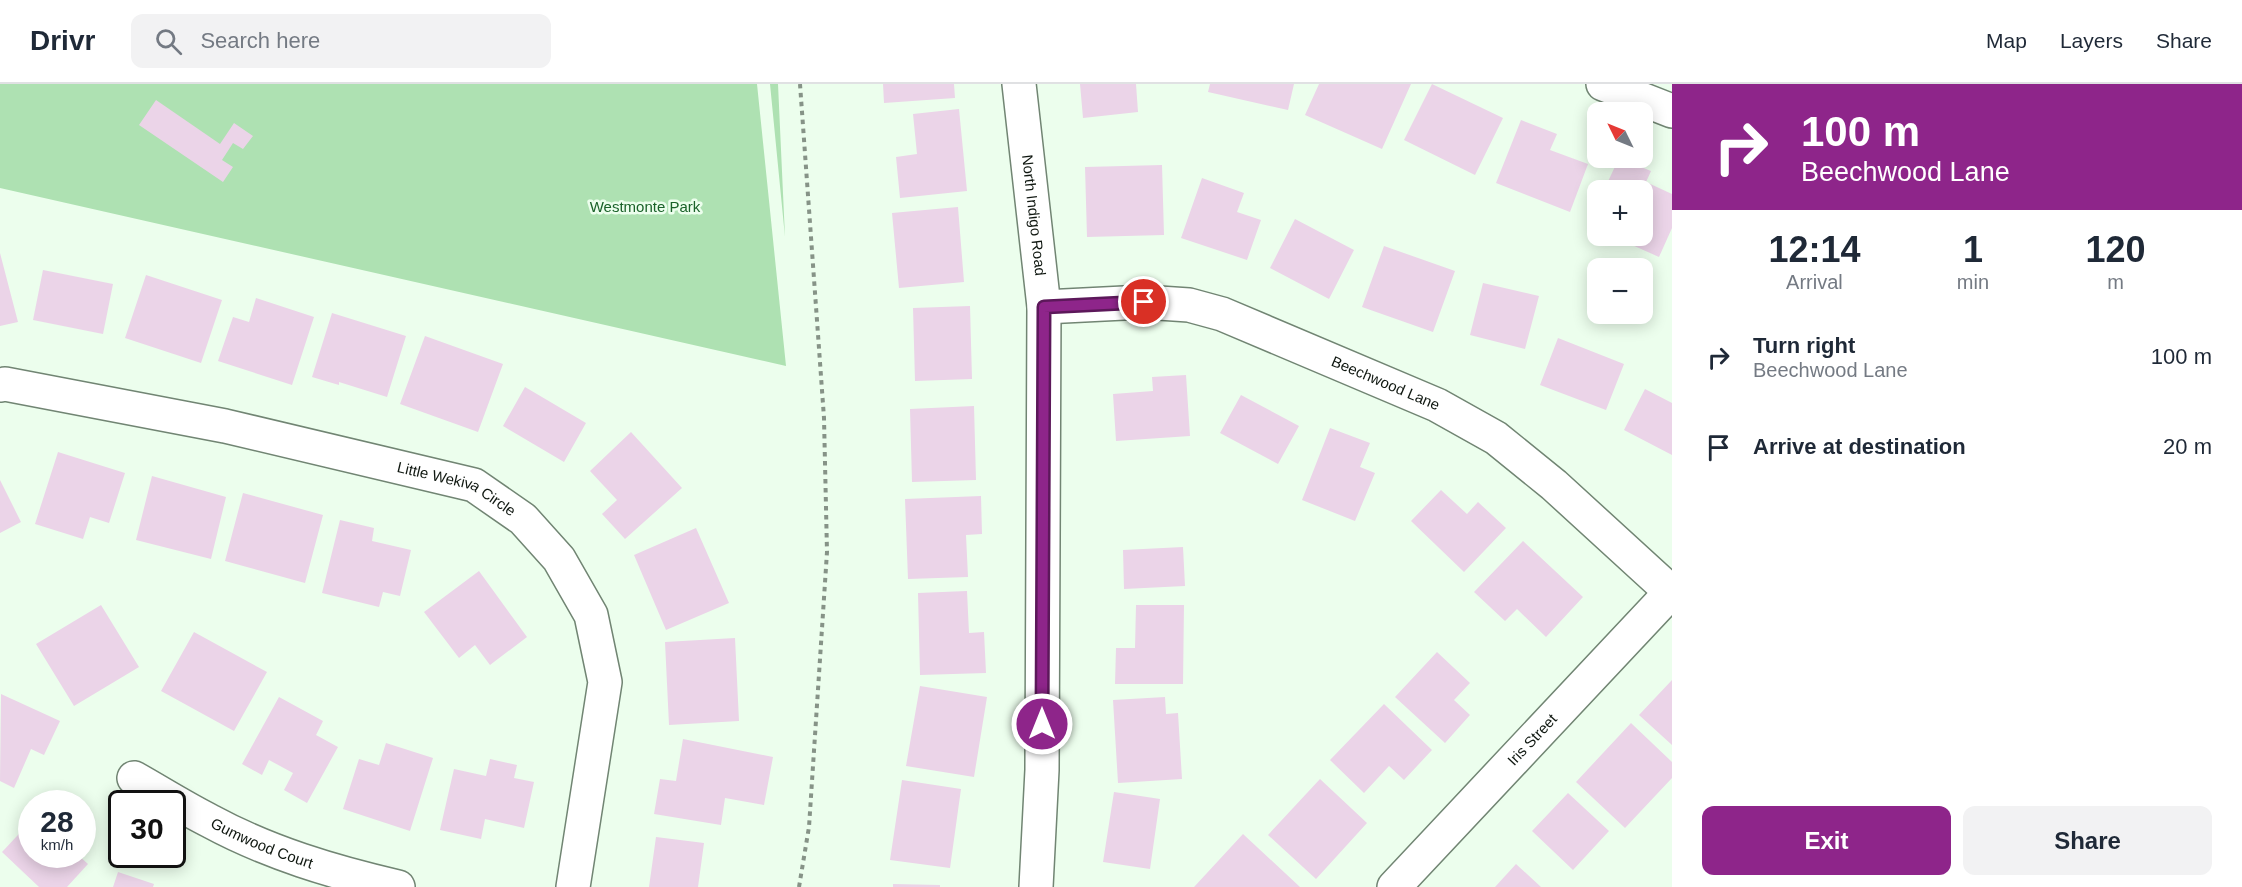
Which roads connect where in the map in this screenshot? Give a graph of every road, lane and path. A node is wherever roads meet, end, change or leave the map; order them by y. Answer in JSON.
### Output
{"nodes":[{"id":1,"x":800,"y":84,"type":"edge"},
{"id":2,"x":1019,"y":84,"type":"edge"},
{"id":3,"x":1603,"y":84,"type":"edge"},
{"id":4,"x":1672,"y":111,"type":"edge"},
{"id":5,"x":1044,"y":307,"type":"junction"},
{"id":6,"x":0,"y":386,"type":"edge"},
{"id":7,"x":1672,"y":591,"type":"edge"},
{"id":8,"x":134,"y":777,"type":"dead end"},
{"id":9,"x":398,"y":887,"type":"edge"},
{"id":10,"x":573,"y":887,"type":"edge"},
{"id":11,"x":799,"y":887,"type":"edge"},
{"id":12,"x":1036,"y":887,"type":"edge"},
{"id":13,"x":1394,"y":887,"type":"edge"}],
"edges":[{"from":1,"to":11,"type":"path"},
{"from":2,"to":5,"type":"street","name":"North Indigo Road"},
{"from":3,"to":4,"type":"street"},
{"from":5,"to":7,"type":"street","name":"Beechwood Lane"},
{"from":5,"to":12,"type":"street","name":"North Indigo Road"},
{"from":6,"to":10,"type":"street","name":"Little Wekiva Circle"},
{"from":7,"to":13,"type":"street","name":"Iris Street"},
{"from":8,"to":9,"type":"street","name":"Gumwood Court"}]}
